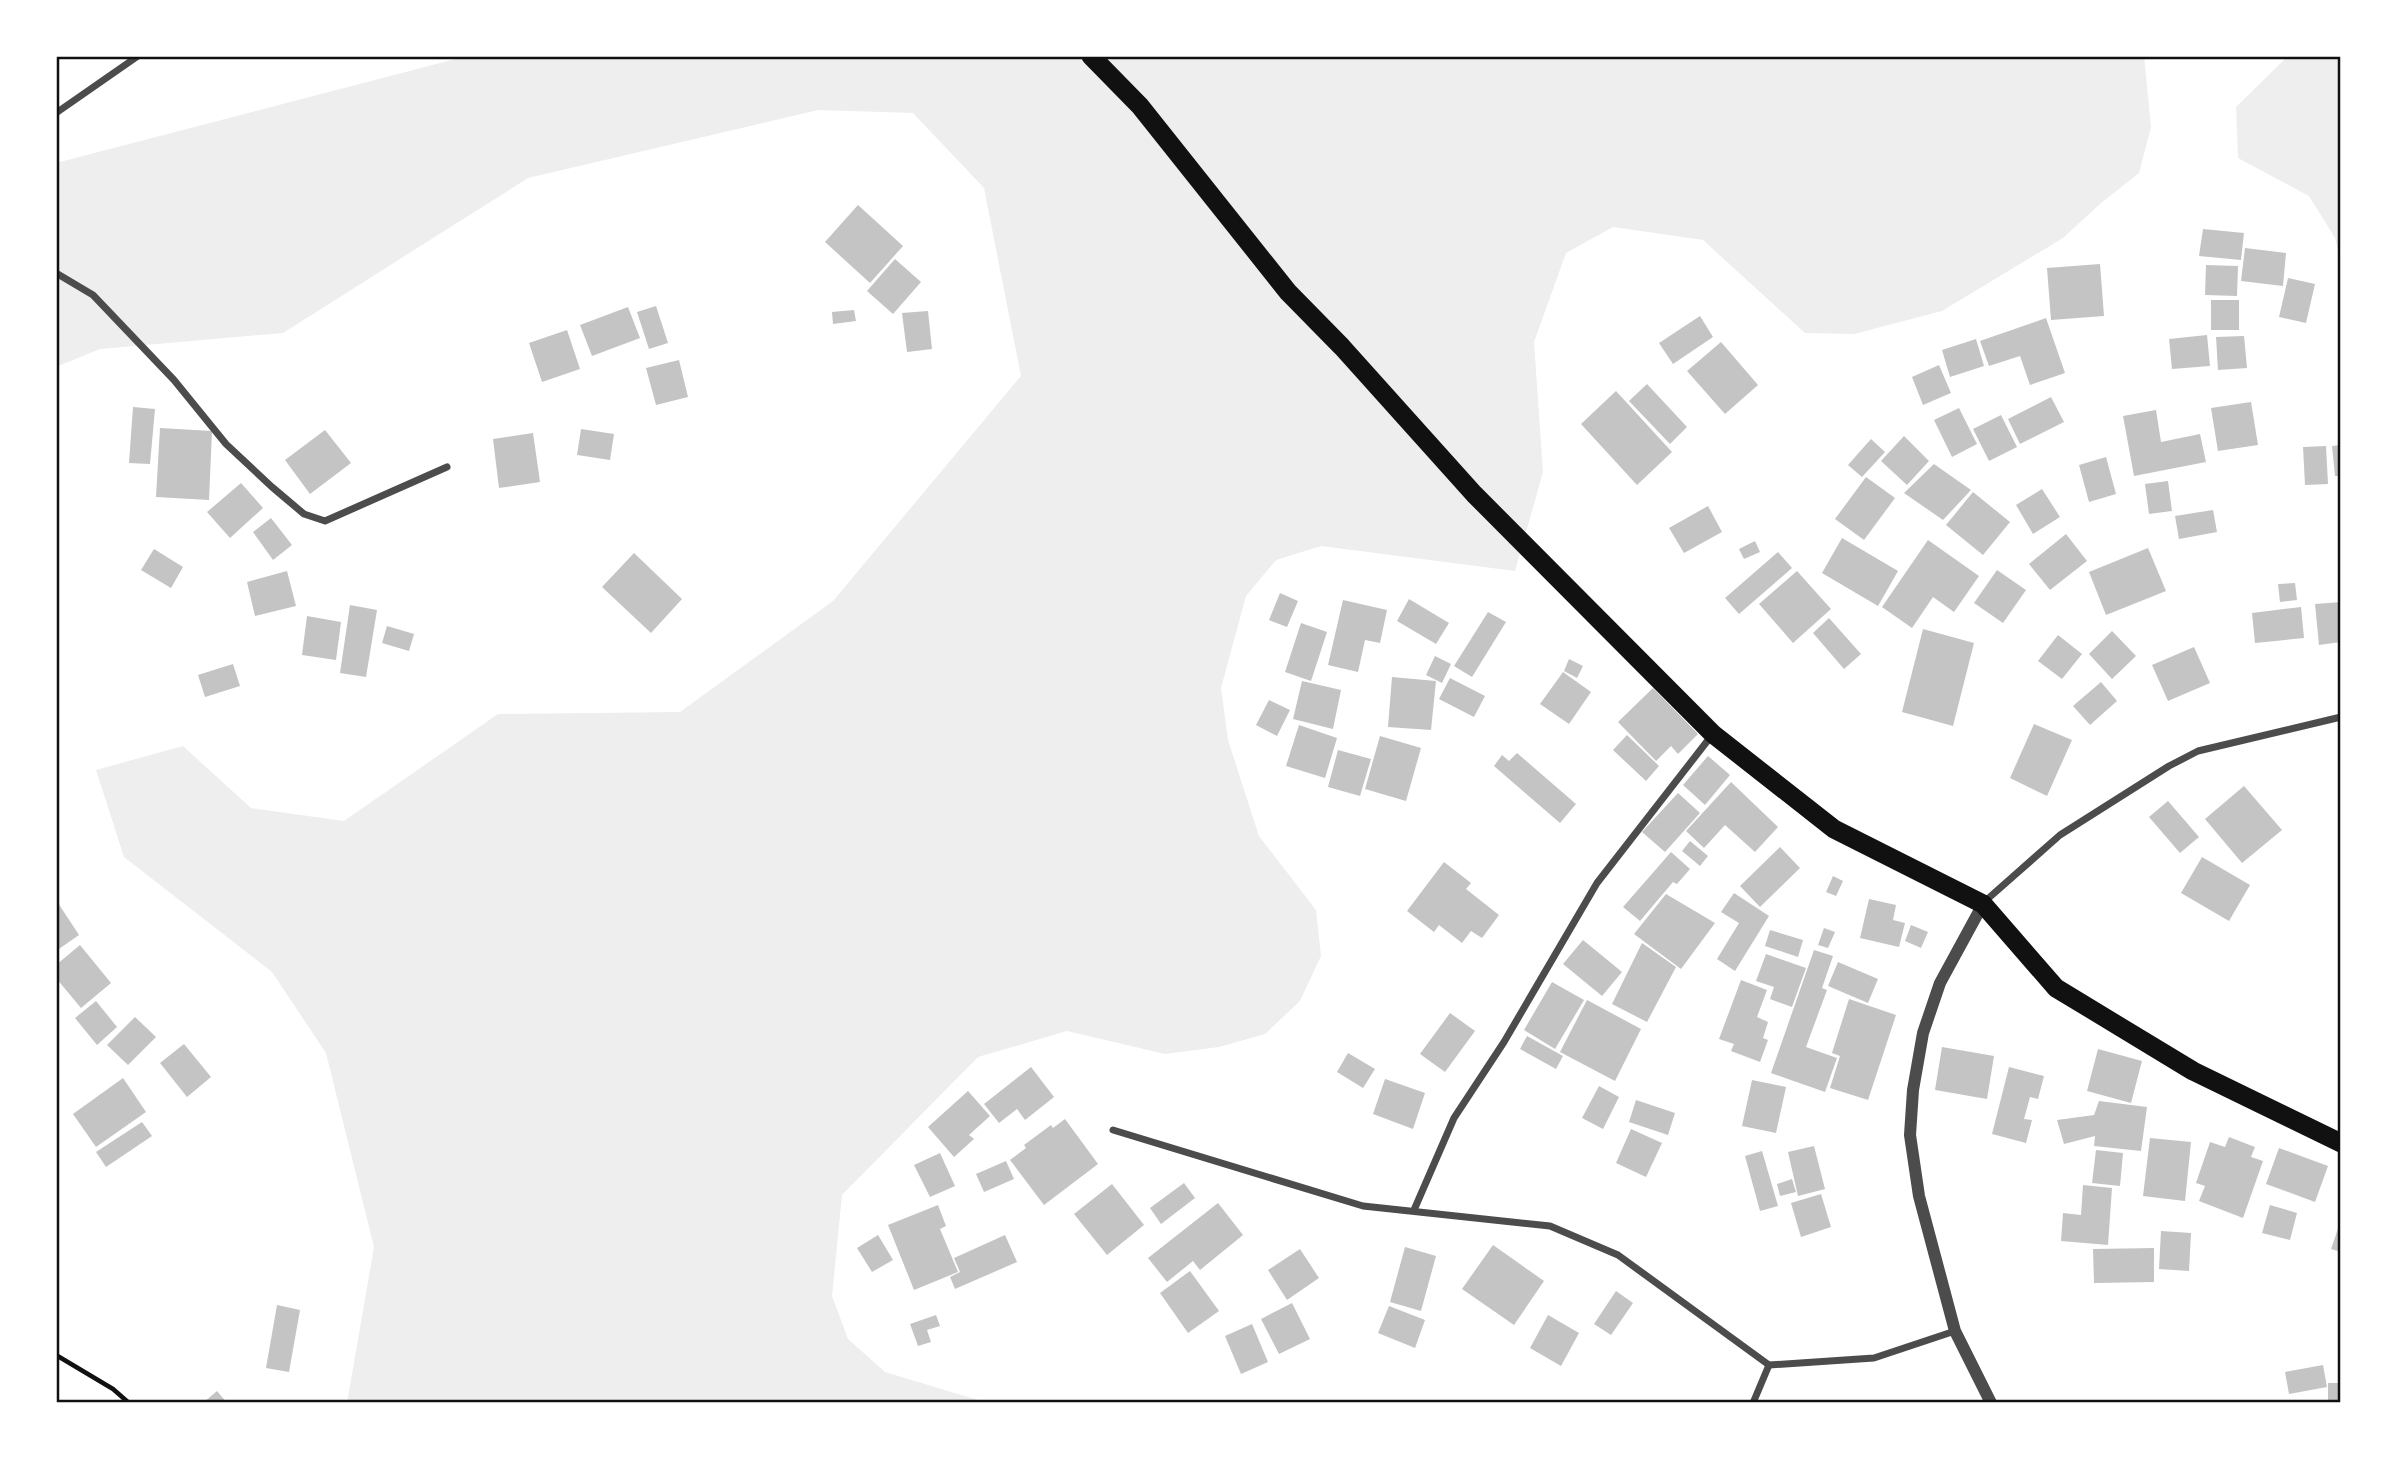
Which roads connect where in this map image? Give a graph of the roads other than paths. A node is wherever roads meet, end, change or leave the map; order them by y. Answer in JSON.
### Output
{"nodes":[{"id":1,"x":138,"y":56,"type":"edge"},
{"id":2,"x":1091,"y":56,"type":"edge"},
{"id":3,"x":56,"y":113,"type":"edge"},
{"id":4,"x":56,"y":273,"type":"edge"},
{"id":5,"x":447,"y":467,"type":"dead end"},
{"id":6,"x":2341,"y":717,"type":"edge"},
{"id":7,"x":1713,"y":734,"type":"junction"},
{"id":8,"x":1983,"y":904,"type":"junction"},
{"id":9,"x":1113,"y":1130,"type":"dead end"},
{"id":10,"x":2341,"y":1143,"type":"edge"},
{"id":11,"x":1414,"y":1210,"type":"junction"},
{"id":12,"x":1955,"y":1331,"type":"junction"},
{"id":13,"x":1769,"y":1365,"type":"junction"},
{"id":14,"x":1754,"y":1403,"type":"edge"},
{"id":15,"x":1991,"y":1403,"type":"edge"}],
"edges":[{"from":1,"to":3,"type":"street"},
{"from":2,"to":7,"type":"highway"},
{"from":4,"to":5,"type":"street"},
{"from":6,"to":8,"type":"street"},
{"from":7,"to":8,"type":"highway"},
{"from":7,"to":11,"type":"street"},
{"from":8,"to":10,"type":"highway"},
{"from":8,"to":12,"type":"street"},
{"from":9,"to":11,"type":"street"},
{"from":11,"to":13,"type":"street"},
{"from":12,"to":13,"type":"street"},
{"from":12,"to":15,"type":"street"},
{"from":13,"to":14,"type":"street"}]}
